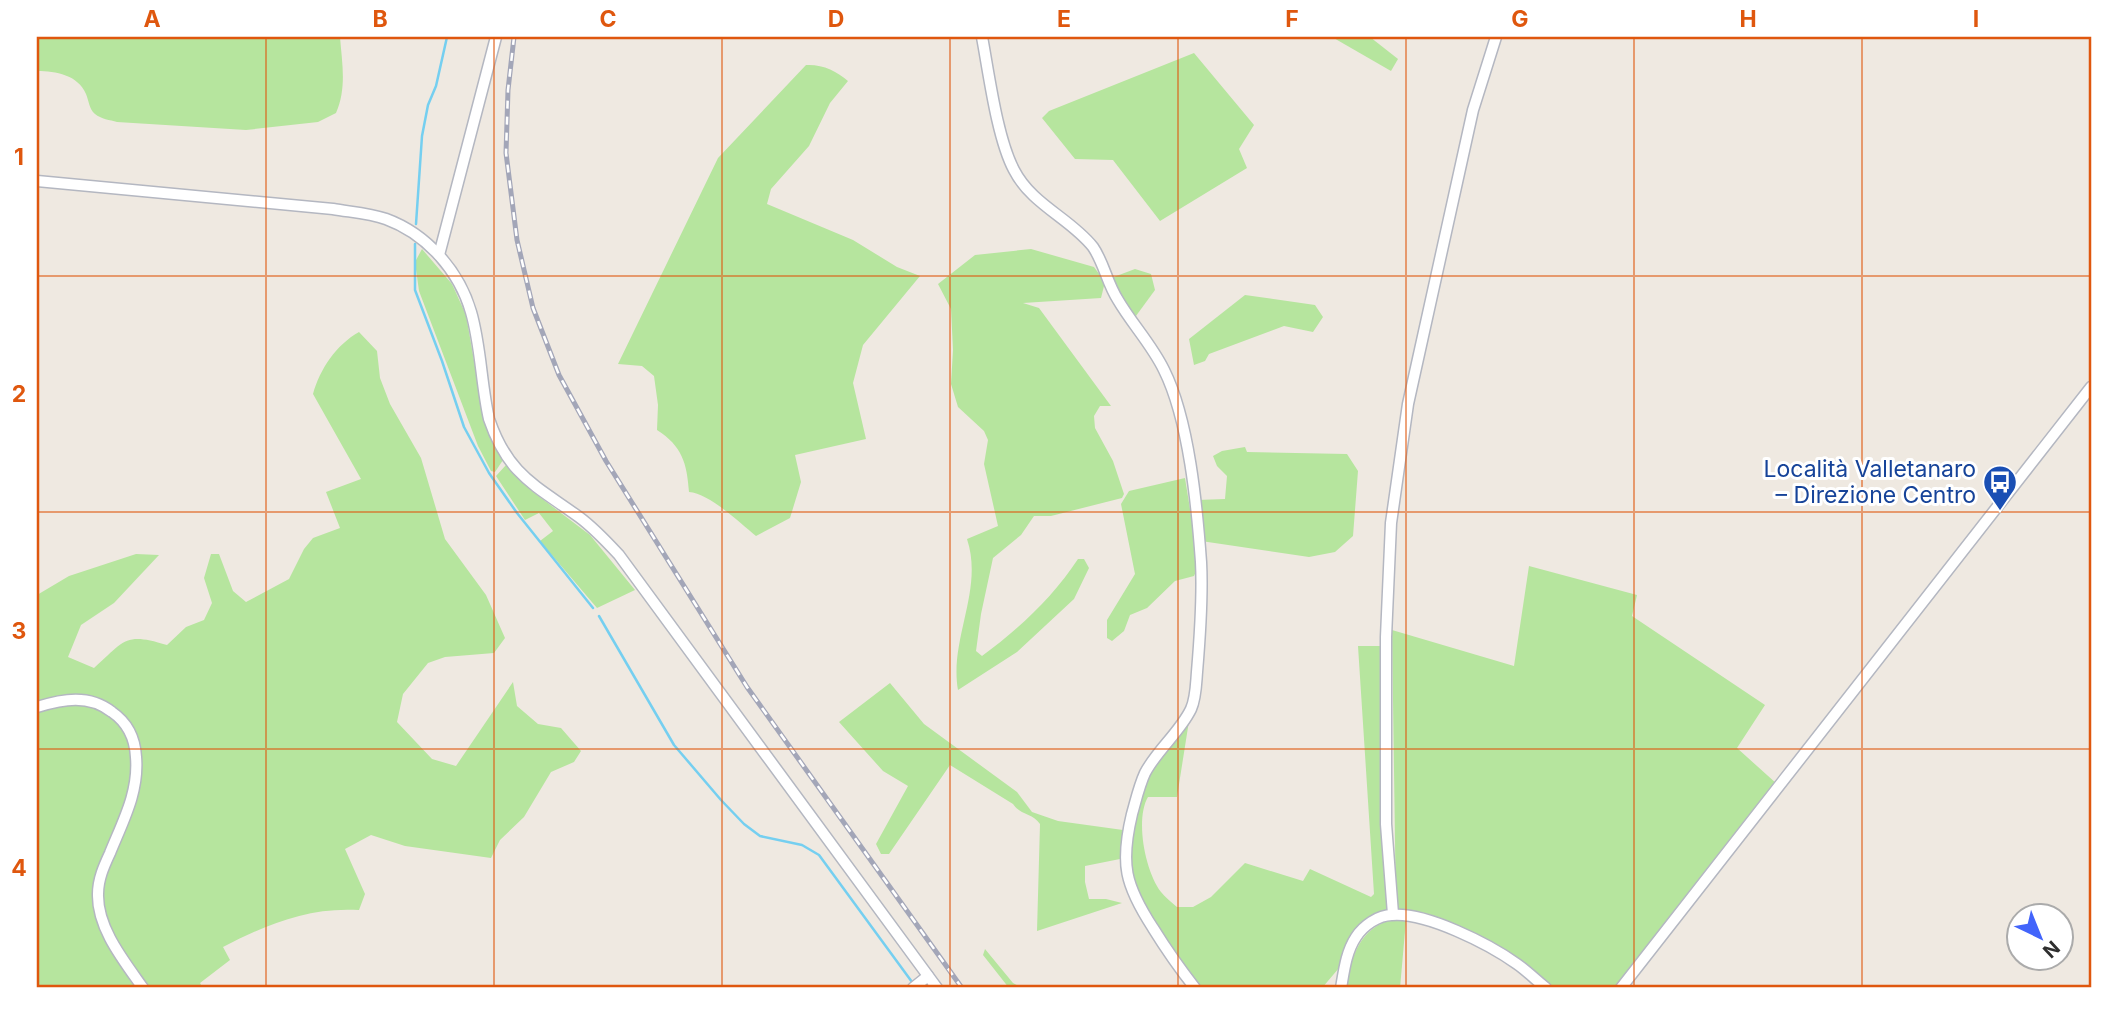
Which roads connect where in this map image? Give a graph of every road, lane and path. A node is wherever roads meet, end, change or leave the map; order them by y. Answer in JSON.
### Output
{"nodes":[{"id":1,"x":496,"y":37,"type":"edge"},
{"id":2,"x":982,"y":37,"type":"edge"},
{"id":3,"x":1496,"y":37,"type":"edge"},
{"id":4,"x":37,"y":181,"type":"edge"},
{"id":5,"x":439,"y":255,"type":"junction"},
{"id":6,"x":2091,"y":387,"type":"edge"},
{"id":7,"x":37,"y":707,"type":"edge"},
{"id":8,"x":1392,"y":914,"type":"junction"},
{"id":9,"x":928,"y":976,"type":"junction"},
{"id":10,"x":143,"y":988,"type":"edge"},
{"id":11,"x":913,"y":988,"type":"edge"},
{"id":12,"x":937,"y":988,"type":"edge"},
{"id":13,"x":1195,"y":988,"type":"edge"},
{"id":14,"x":1340,"y":988,"type":"edge"},
{"id":15,"x":1546,"y":988,"type":"edge"},
{"id":16,"x":1621,"y":988,"type":"edge"}],
"edges":[{"from":1,"to":5,"type":"street"},
{"from":2,"to":13,"type":"street"},
{"from":3,"to":8,"type":"street"},
{"from":4,"to":5,"type":"street"},
{"from":5,"to":9,"type":"street"},
{"from":6,"to":16,"type":"street"},
{"from":7,"to":10,"type":"street"},
{"from":8,"to":14,"type":"street"},
{"from":8,"to":15,"type":"street"},
{"from":9,"to":11,"type":"street"},
{"from":9,"to":12,"type":"street"}]}
